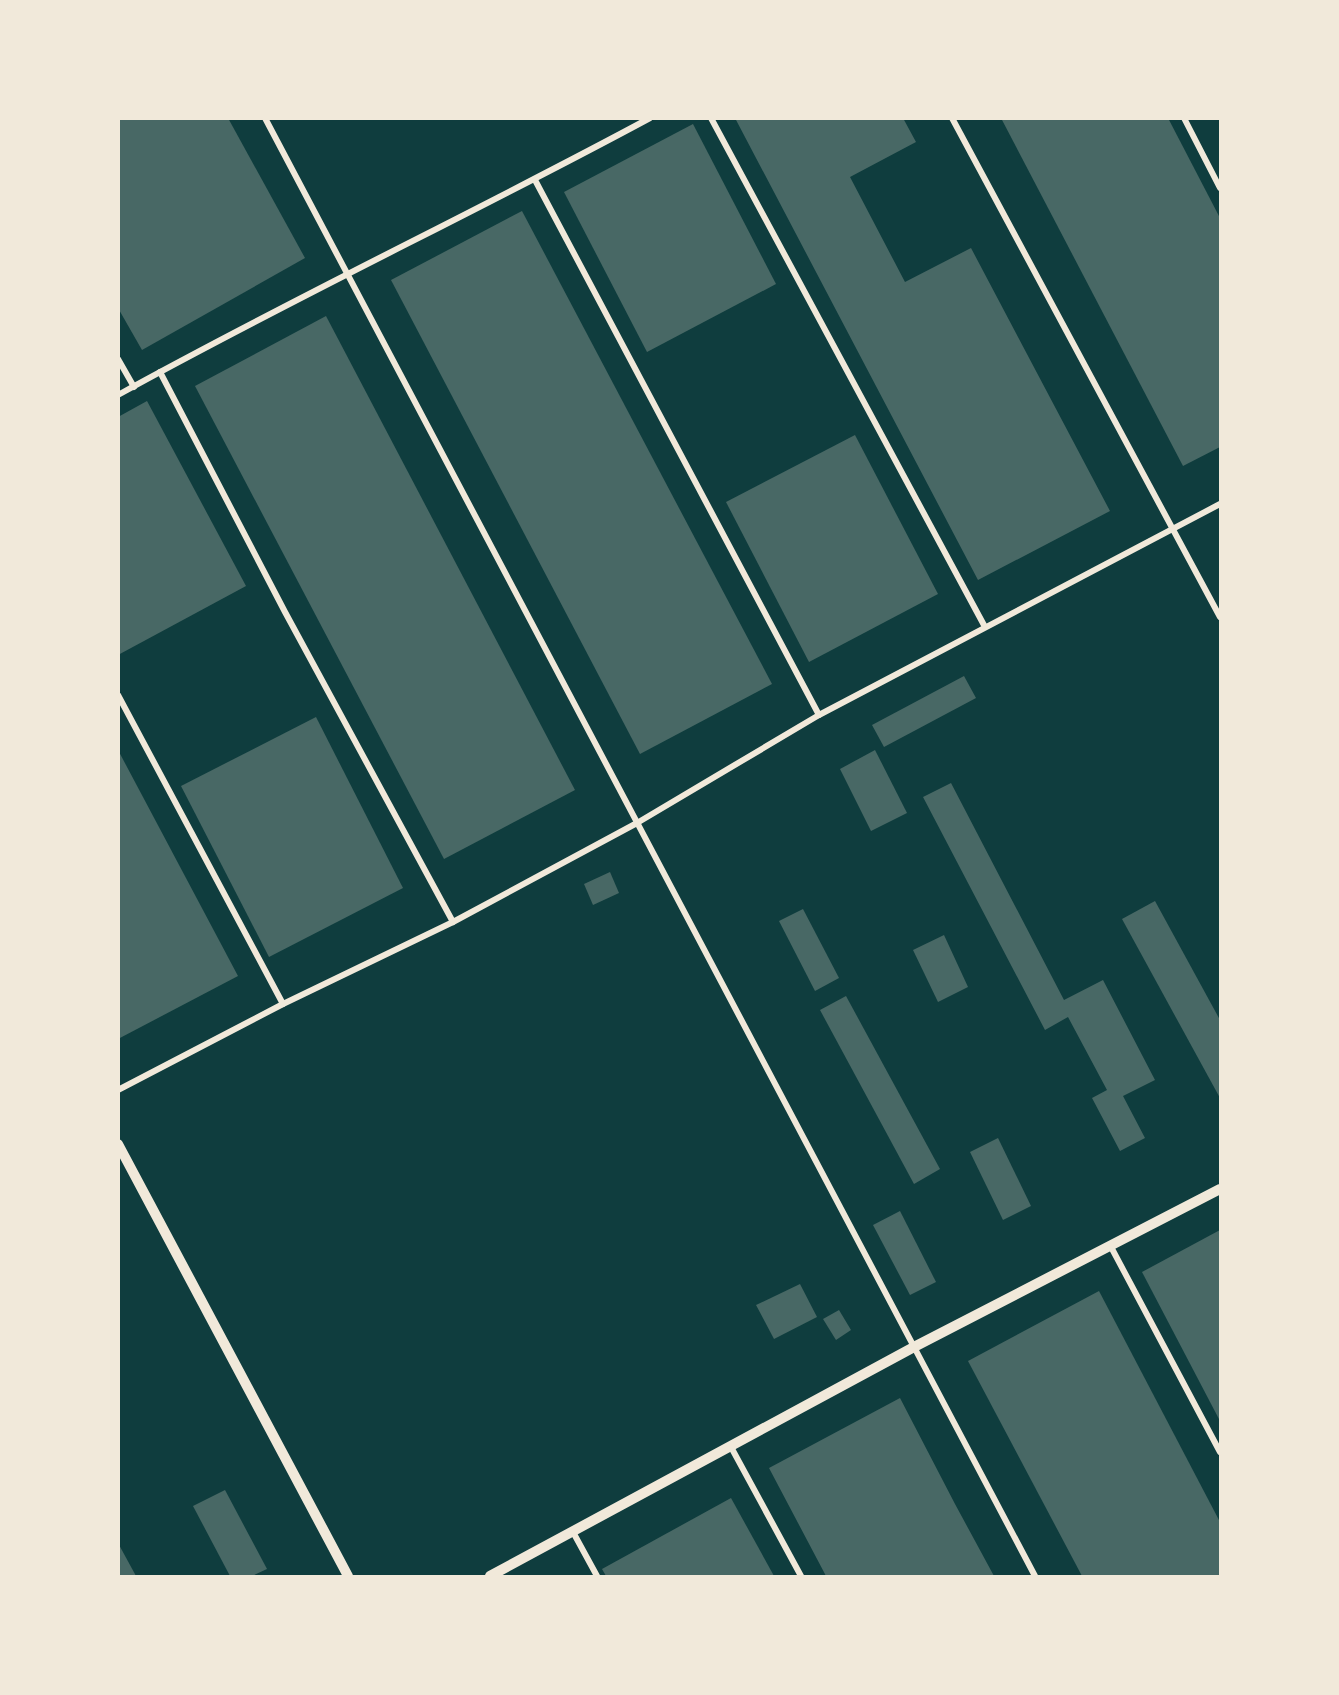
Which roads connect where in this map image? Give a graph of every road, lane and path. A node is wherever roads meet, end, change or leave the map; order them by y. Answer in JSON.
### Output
{"nodes":[{"id":1,"x":265,"y":118,"type":"edge"},
{"id":2,"x":650,"y":118,"type":"edge"},
{"id":3,"x":711,"y":118,"type":"edge"},
{"id":4,"x":952,"y":118,"type":"edge"},
{"id":5,"x":1184,"y":118,"type":"edge"},
{"id":6,"x":535,"y":180,"type":"junction"},
{"id":7,"x":1221,"y":188,"type":"edge"},
{"id":8,"x":347,"y":275,"type":"junction"},
{"id":9,"x":118,"y":358,"type":"edge"},
{"id":10,"x":160,"y":372,"type":"junction"},
{"id":11,"x":134,"y":387,"type":"junction"},
{"id":12,"x":118,"y":395,"type":"edge"},
{"id":13,"x":1221,"y":504,"type":"edge"},
{"id":14,"x":1173,"y":529,"type":"junction"},
{"id":15,"x":1221,"y":617,"type":"edge"},
{"id":16,"x":985,"y":627,"type":"junction"},
{"id":17,"x":118,"y":695,"type":"edge"},
{"id":18,"x":819,"y":715,"type":"junction"},
{"id":19,"x":637,"y":823,"type":"junction"},
{"id":20,"x":453,"y":922,"type":"junction"},
{"id":21,"x":283,"y":1004,"type":"junction"},
{"id":22,"x":118,"y":1090,"type":"edge"},
{"id":23,"x":118,"y":1144,"type":"edge"},
{"id":24,"x":1221,"y":1189,"type":"edge"},
{"id":25,"x":1110,"y":1245,"type":"junction"},
{"id":26,"x":914,"y":1347,"type":"junction"},
{"id":27,"x":731,"y":1447,"type":"junction"},
{"id":28,"x":1221,"y":1452,"type":"edge"},
{"id":29,"x":573,"y":1532,"type":"junction"},
{"id":30,"x":348,"y":1576,"type":"edge"},
{"id":31,"x":490,"y":1576,"type":"edge"},
{"id":32,"x":597,"y":1576,"type":"edge"},
{"id":33,"x":801,"y":1576,"type":"edge"},
{"id":34,"x":1035,"y":1576,"type":"edge"}],
"edges":[{"from":1,"to":8,"type":"street"},
{"from":2,"to":6,"type":"street"},
{"from":3,"to":16,"type":"street"},
{"from":4,"to":14,"type":"street"},
{"from":5,"to":7,"type":"street"},
{"from":6,"to":8,"type":"street"},
{"from":6,"to":18,"type":"street"},
{"from":8,"to":10,"type":"street"},
{"from":8,"to":19,"type":"street"},
{"from":9,"to":11,"type":"street"},
{"from":10,"to":11,"type":"street"},
{"from":10,"to":20,"type":"street"},
{"from":11,"to":12,"type":"street"},
{"from":13,"to":14,"type":"street"},
{"from":14,"to":15,"type":"street"},
{"from":14,"to":16,"type":"street"},
{"from":16,"to":18,"type":"street"},
{"from":17,"to":21,"type":"street"},
{"from":18,"to":19,"type":"street"},
{"from":19,"to":20,"type":"street"},
{"from":19,"to":26,"type":"street"},
{"from":20,"to":21,"type":"street"},
{"from":21,"to":22,"type":"street"},
{"from":23,"to":30,"type":"street"},
{"from":24,"to":25,"type":"street"},
{"from":25,"to":26,"type":"street"},
{"from":25,"to":28,"type":"street"},
{"from":26,"to":27,"type":"street"},
{"from":26,"to":34,"type":"street"},
{"from":27,"to":29,"type":"street"},
{"from":27,"to":33,"type":"street"},
{"from":29,"to":31,"type":"street"},
{"from":29,"to":32,"type":"street"}]}
